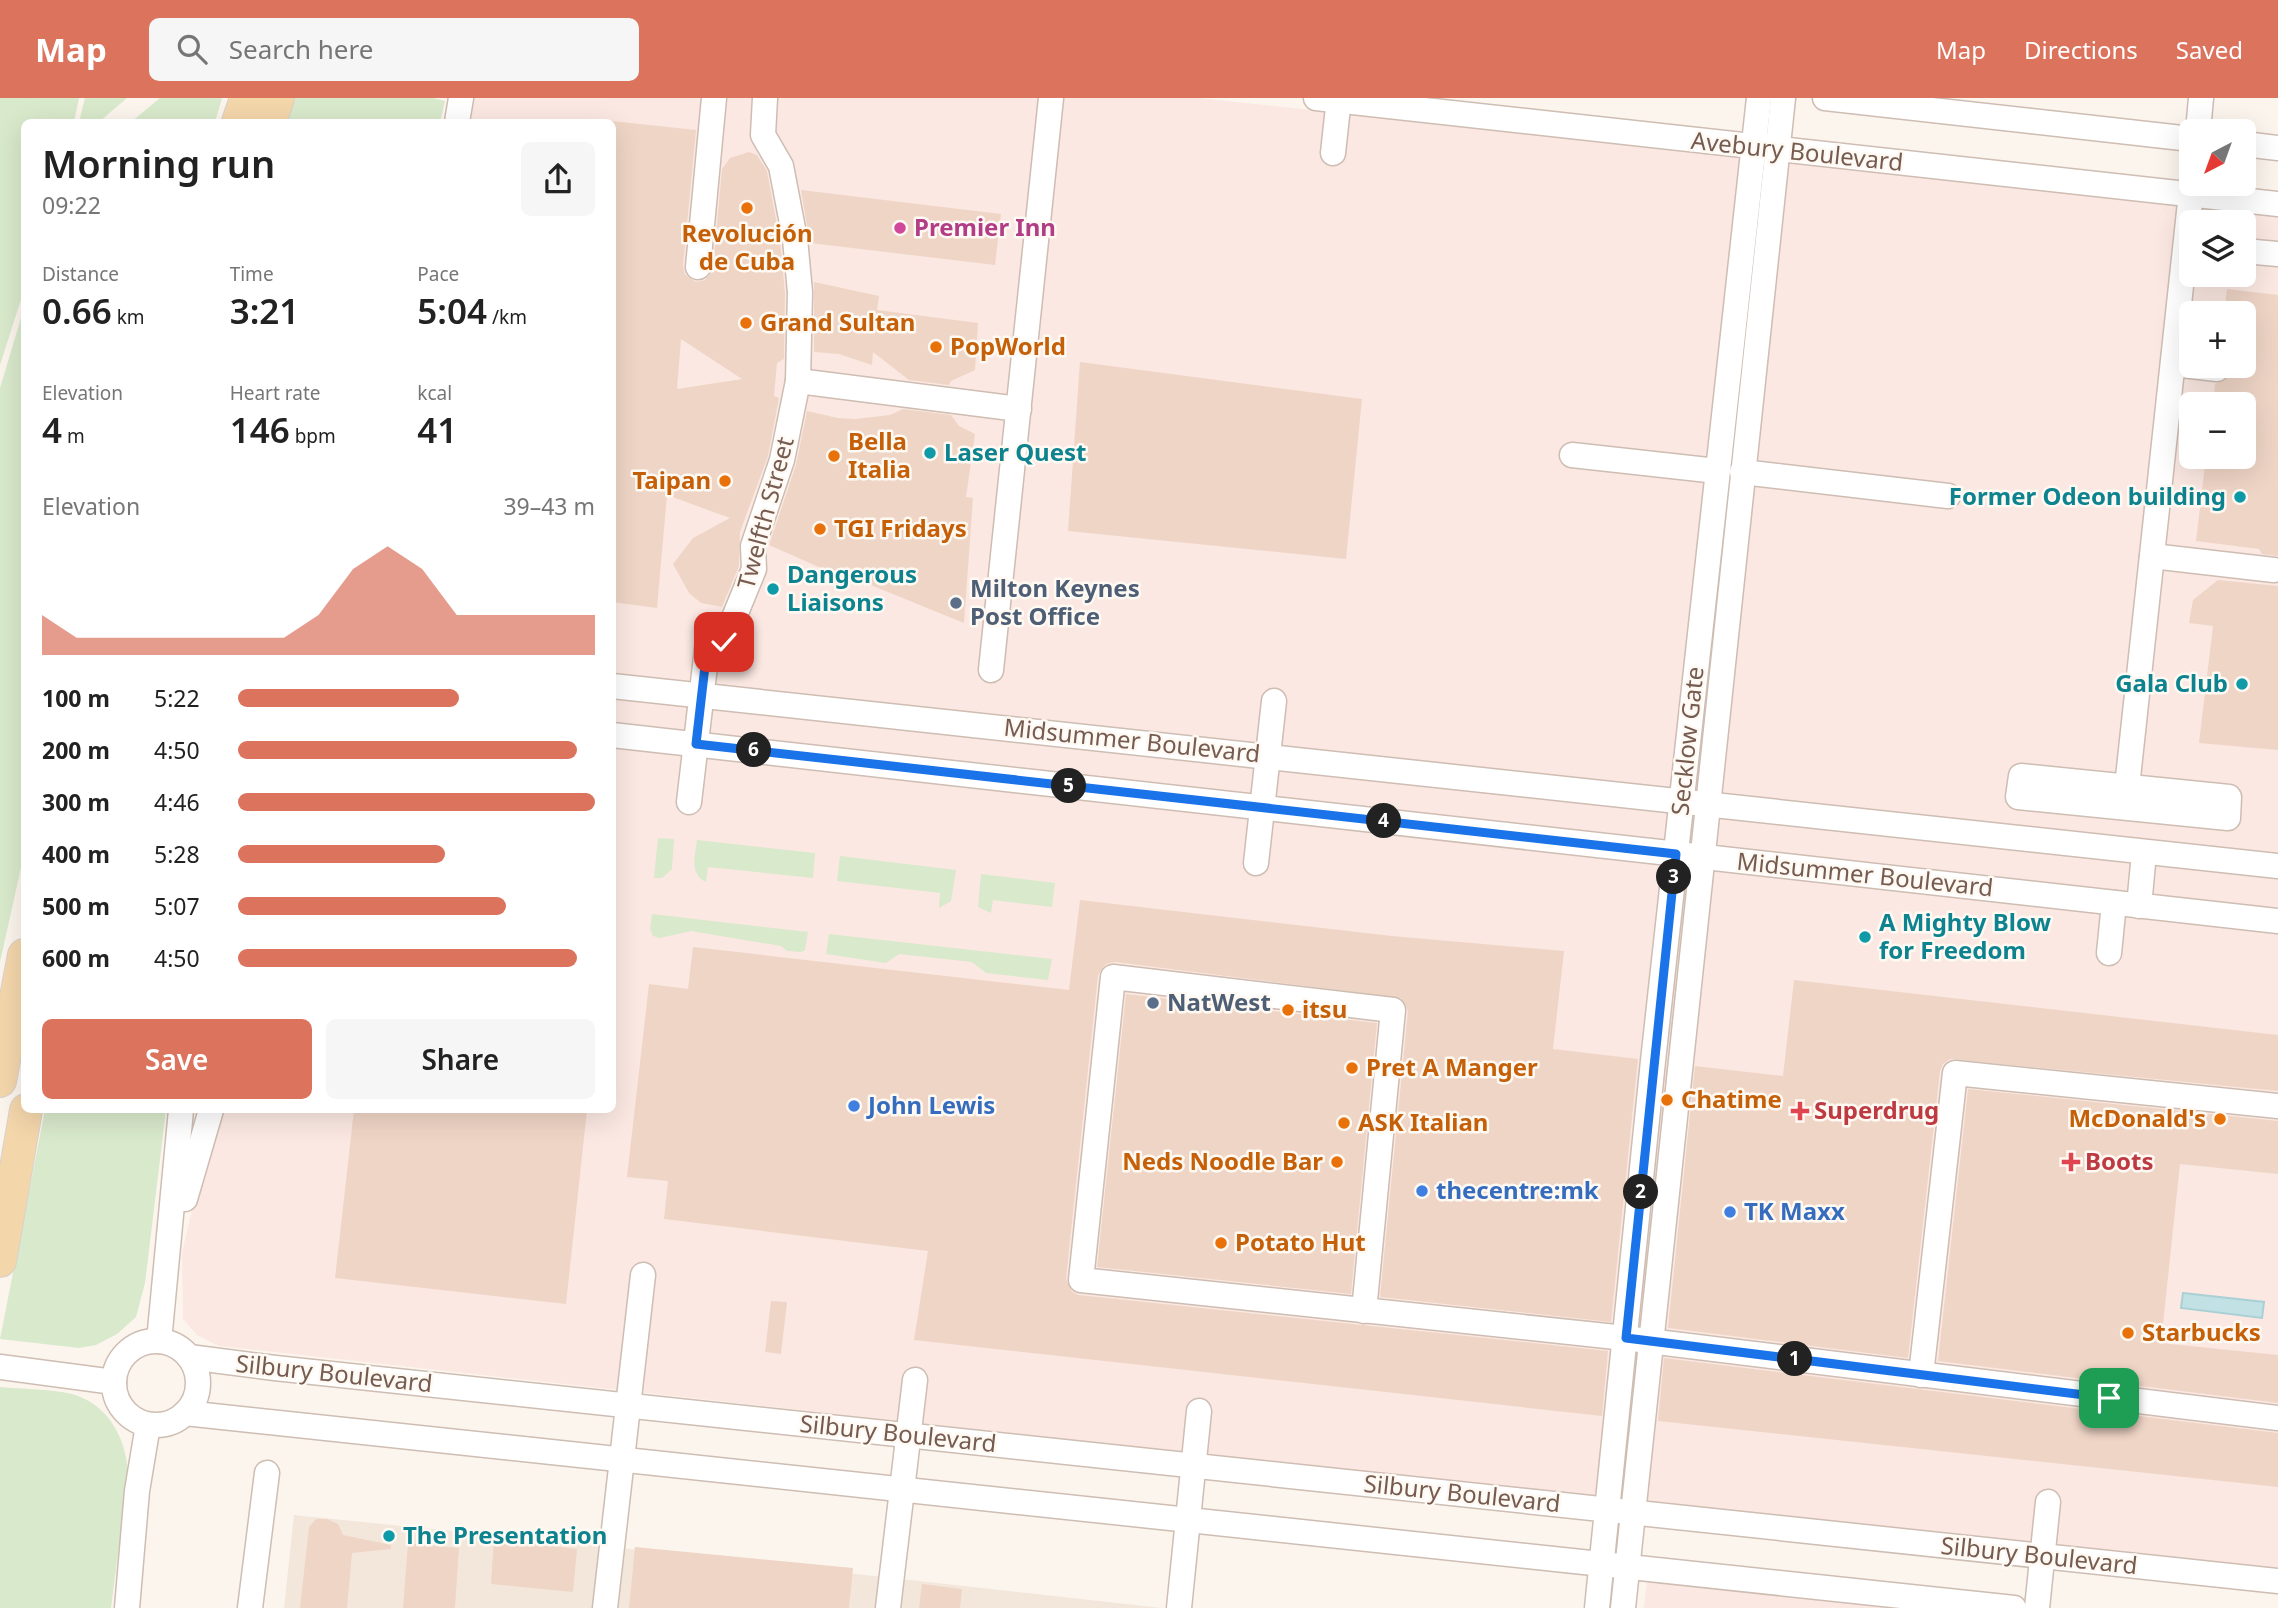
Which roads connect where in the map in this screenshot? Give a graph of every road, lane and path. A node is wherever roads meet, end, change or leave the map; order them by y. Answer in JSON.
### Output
{"nodes":[{"id":1,"x":246,"y":98,"type":"edge"},
{"id":2,"x":278,"y":98,"type":"edge"},
{"id":3,"x":461,"y":98,"type":"edge"},
{"id":4,"x":714,"y":98,"type":"edge"},
{"id":5,"x":765,"y":98,"type":"edge"},
{"id":6,"x":1051,"y":98,"type":"edge"},
{"id":7,"x":1759,"y":98,"type":"edge"},
{"id":8,"x":1783,"y":98,"type":"edge"},
{"id":9,"x":1825,"y":98,"type":"edge"},
{"id":10,"x":2201,"y":98,"type":"edge"},
{"id":11,"x":1332,"y":99,"type":"edge"},
{"id":12,"x":239,"y":119,"type":"edge"},
{"id":13,"x":271,"y":119,"type":"edge"},
{"id":14,"x":458,"y":119,"type":"edge"},
{"id":15,"x":2199,"y":119,"type":"edge"},
{"id":16,"x":2179,"y":138,"type":"edge"},
{"id":17,"x":2256,"y":145,"type":"edge"},
{"id":18,"x":1754,"y":146,"type":"junction"},
{"id":19,"x":2278,"y":148,"type":"edge"},
{"id":20,"x":1779,"y":149,"type":"junction"},
{"id":21,"x":1333,"y":153,"type":"dead end"},
{"id":22,"x":2179,"y":188,"type":"edge"},
{"id":23,"x":2232,"y":196,"type":"edge"},
{"id":24,"x":2278,"y":204,"type":"edge"},
{"id":25,"x":2256,"y":252,"type":"edge"},
{"id":26,"x":2278,"y":254,"type":"edge"},
{"id":27,"x":698,"y":267,"type":"dead end"},
{"id":28,"x":2183,"y":287,"type":"edge"},
{"id":29,"x":2173,"y":364,"type":"junction"},
{"id":30,"x":2179,"y":365,"type":"edge"},
{"id":31,"x":798,"y":381,"type":"junction"},
{"id":32,"x":1019,"y":409,"type":"junction"},
{"id":33,"x":1572,"y":456,"type":"dead end"},
{"id":34,"x":1717,"y":471,"type":"junction"},
{"id":35,"x":1742,"y":472,"type":"junction"},
{"id":36,"x":1948,"y":496,"type":"dead end"},
{"id":37,"x":2152,"y":556,"type":"junction"},
{"id":38,"x":2274,"y":569,"type":"dead end"},
{"id":39,"x":991,"y":670,"type":"dead end"},
{"id":40,"x":616,"y":686,"type":"edge"},
{"id":41,"x":702,"y":695,"type":"junction"},
{"id":42,"x":1274,"y":701,"type":"dead end"},
{"id":43,"x":616,"y":735,"type":"edge"},
{"id":44,"x":696,"y":744,"type":"junction"},
{"id":45,"x":1268,"y":755,"type":"junction"},
{"id":46,"x":2127,"y":787,"type":"junction"},
{"id":47,"x":1682,"y":801,"type":"junction"},
{"id":48,"x":689,"y":802,"type":"dead end"},
{"id":49,"x":1710,"y":804,"type":"junction"},
{"id":50,"x":1262,"y":807,"type":"junction"},
{"id":51,"x":2144,"y":853,"type":"junction"},
{"id":52,"x":1676,"y":854,"type":"junction"},
{"id":53,"x":1703,"y":857,"type":"junction"},
{"id":54,"x":1256,"y":863,"type":"dead end"},
{"id":55,"x":2278,"y":866,"type":"edge"},
{"id":56,"x":2114,"y":903,"type":"junction"},
{"id":57,"x":2139,"y":906,"type":"junction"},
{"id":58,"x":2278,"y":921,"type":"edge"},
{"id":59,"x":2109,"y":953,"type":"dead end"},
{"id":60,"x":21,"y":971,"type":"edge"},
{"id":61,"x":0,"y":1081,"type":"edge"},
{"id":62,"x":2278,"y":1106,"type":"edge"},
{"id":63,"x":25,"y":1113,"type":"edge"},
{"id":64,"x":181,"y":1113,"type":"edge"},
{"id":65,"x":193,"y":1113,"type":"edge"},
{"id":66,"x":210,"y":1113,"type":"edge"},
{"id":67,"x":176,"y":1175,"type":"junction"},
{"id":68,"x":169,"y":1254,"type":"junction"},
{"id":69,"x":0,"y":1261,"type":"edge"},
{"id":70,"x":643,"y":1275,"type":"dead end"},
{"id":71,"x":1364,"y":1311,"type":"junction"},
{"id":72,"x":1626,"y":1338,"type":"junction"},
{"id":73,"x":159,"y":1341,"type":"junction"},
{"id":74,"x":1652,"y":1341,"type":"junction"},
{"id":75,"x":188,"y":1357,"type":"junction"},
{"id":76,"x":0,"y":1367,"type":"edge"},
{"id":77,"x":1921,"y":1375,"type":"junction"},
{"id":78,"x":915,"y":1380,"type":"dead end"},
{"id":79,"x":114,"y":1382,"type":"junction"},
{"id":80,"x":626,"y":1405,"type":"junction"},
{"id":81,"x":1199,"y":1411,"type":"dead end"},
{"id":82,"x":185,"y":1413,"type":"junction"},
{"id":83,"x":2278,"y":1418,"type":"edge"},
{"id":84,"x":148,"y":1425,"type":"junction"},
{"id":85,"x":906,"y":1435,"type":"junction"},
{"id":86,"x":622,"y":1460,"type":"junction"},
{"id":87,"x":1194,"y":1465,"type":"junction"},
{"id":88,"x":267,"y":1473,"type":"dead end"},
{"id":89,"x":900,"y":1490,"type":"junction"},
{"id":90,"x":2048,"y":1502,"type":"dead end"},
{"id":91,"x":1608,"y":1510,"type":"junction"},
{"id":92,"x":1633,"y":1513,"type":"junction"},
{"id":93,"x":1188,"y":1521,"type":"junction"},
{"id":94,"x":2042,"y":1557,"type":"junction"},
{"id":95,"x":1602,"y":1564,"type":"junction"},
{"id":96,"x":1628,"y":1567,"type":"junction"},
{"id":97,"x":2278,"y":1581,"type":"edge"},
{"id":98,"x":127,"y":1608,"type":"edge"},
{"id":99,"x":250,"y":1608,"type":"edge"},
{"id":100,"x":605,"y":1608,"type":"edge"},
{"id":101,"x":888,"y":1608,"type":"edge"},
{"id":102,"x":1179,"y":1608,"type":"edge"},
{"id":103,"x":1597,"y":1608,"type":"edge"},
{"id":104,"x":1623,"y":1608,"type":"edge"},
{"id":105,"x":2014,"y":1608,"type":"edge"},
{"id":106,"x":2038,"y":1608,"type":"edge"}],
"edges":[{"from":1,"to":12,"type":"main road"},
{"from":2,"to":13,"type":"main road"},
{"from":3,"to":14,"type":"street"},
{"from":4,"to":27,"type":"street"},
{"from":5,"to":31,"type":"street","name":"Twelfth Street"},
{"from":6,"to":32,"type":"street"},
{"from":7,"to":18,"type":"street","name":"Secklow Gate"},
{"from":8,"to":20,"type":"street","name":"Secklow Gate"},
{"from":9,"to":16,"type":"street"},
{"from":10,"to":15,"type":"street"},
{"from":11,"to":18,"type":"street","name":"Avebury Boulevard"},
{"from":11,"to":21,"type":"street"},
{"from":17,"to":19,"type":"street"},
{"from":18,"to":20,"type":"street","name":"Avebury Boulevard"},
{"from":18,"to":34,"type":"street","name":"Secklow Gate"},
{"from":20,"to":22,"type":"street","name":"Avebury Boulevard"},
{"from":20,"to":35,"type":"street","name":"Secklow Gate"},
{"from":23,"to":24,"type":"street","name":"Avebury Boulevard"},
{"from":25,"to":26,"type":"street"},
{"from":28,"to":29,"type":"street"},
{"from":29,"to":30,"type":"street"},
{"from":29,"to":37,"type":"street"},
{"from":31,"to":32,"type":"street"},
{"from":31,"to":41,"type":"street","name":"Twelfth Street"},
{"from":32,"to":39,"type":"street"},
{"from":33,"to":34,"type":"street"},
{"from":34,"to":47,"type":"street","name":"Secklow Gate"},
{"from":35,"to":36,"type":"street"},
{"from":35,"to":49,"type":"street","name":"Secklow Gate"},
{"from":37,"to":38,"type":"street"},
{"from":37,"to":46,"type":"street"},
{"from":40,"to":41,"type":"street","name":"Midsummer Boulevard"},
{"from":41,"to":44,"type":"street"},
{"from":41,"to":45,"type":"street","name":"Midsummer Boulevard"},
{"from":42,"to":45,"type":"street"},
{"from":43,"to":44,"type":"street","name":"Midsummer Boulevard"},
{"from":44,"to":48,"type":"street"},
{"from":44,"to":50,"type":"street","name":"Midsummer Boulevard"},
{"from":45,"to":47,"type":"street","name":"Midsummer Boulevard"},
{"from":45,"to":50,"type":"street"},
{"from":46,"to":46,"type":"street"},
{"from":47,"to":49,"type":"street","name":"Midsummer Boulevard"},
{"from":47,"to":52,"type":"street","name":"Secklow Gate"},
{"from":49,"to":51,"type":"street"},
{"from":49,"to":53,"type":"street","name":"Secklow Gate"},
{"from":50,"to":52,"type":"street","name":"Midsummer Boulevard"},
{"from":50,"to":54,"type":"street"},
{"from":51,"to":55,"type":"street"},
{"from":51,"to":57,"type":"street"},
{"from":52,"to":53,"type":"street","name":"Midsummer Boulevard"},
{"from":52,"to":72,"type":"street","name":"Secklow Gate"},
{"from":53,"to":56,"type":"street","name":"Midsummer Boulevard"},
{"from":53,"to":74,"type":"street"},
{"from":56,"to":57,"type":"street","name":"Midsummer Boulevard"},
{"from":56,"to":59,"type":"street"},
{"from":57,"to":58,"type":"street","name":"Midsummer Boulevard"},
{"from":60,"to":61,"type":"main road"},
{"from":62,"to":77,"type":"street"},
{"from":63,"to":69,"type":"main road"},
{"from":64,"to":67,"type":"street"},
{"from":65,"to":67,"type":"street"},
{"from":66,"to":68,"type":"street"},
{"from":67,"to":68,"type":"street"},
{"from":68,"to":73,"type":"street"},
{"from":70,"to":80,"type":"street"},
{"from":71,"to":71,"type":"street"},
{"from":71,"to":72,"type":"street"},
{"from":72,"to":74,"type":"street"},
{"from":72,"to":91,"type":"street","name":"Secklow Gate"},
{"from":73,"to":75,"type":"street"},
{"from":73,"to":79,"type":"street"},
{"from":74,"to":77,"type":"street"},
{"from":74,"to":92,"type":"street"},
{"from":75,"to":80,"type":"street","name":"Silbury Boulevard"},
{"from":75,"to":82,"type":"street"},
{"from":76,"to":79,"type":"street"},
{"from":77,"to":83,"type":"street"},
{"from":78,"to":85,"type":"street"},
{"from":79,"to":84,"type":"street"},
{"from":80,"to":85,"type":"street","name":"Silbury Boulevard"},
{"from":80,"to":86,"type":"street"},
{"from":81,"to":87,"type":"street"},
{"from":82,"to":84,"type":"street"},
{"from":82,"to":86,"type":"street"},
{"from":84,"to":98,"type":"street"},
{"from":85,"to":87,"type":"street","name":"Silbury Boulevard"},
{"from":85,"to":89,"type":"street"},
{"from":86,"to":89,"type":"street"},
{"from":86,"to":100,"type":"street"},
{"from":87,"to":91,"type":"street","name":"Silbury Boulevard"},
{"from":87,"to":93,"type":"street"},
{"from":88,"to":99,"type":"street"},
{"from":89,"to":93,"type":"street"},
{"from":89,"to":101,"type":"street"},
{"from":90,"to":94,"type":"street"},
{"from":91,"to":92,"type":"street","name":"Silbury Boulevard"},
{"from":91,"to":95,"type":"street","name":"Secklow Gate"},
{"from":92,"to":94,"type":"street","name":"Silbury Boulevard"},
{"from":92,"to":96,"type":"street"},
{"from":93,"to":95,"type":"street"},
{"from":93,"to":102,"type":"street"},
{"from":94,"to":97,"type":"street","name":"Silbury Boulevard"},
{"from":94,"to":106,"type":"street"},
{"from":95,"to":96,"type":"street"},
{"from":95,"to":103,"type":"street"},
{"from":96,"to":104,"type":"street"},
{"from":96,"to":105,"type":"street"}]}
